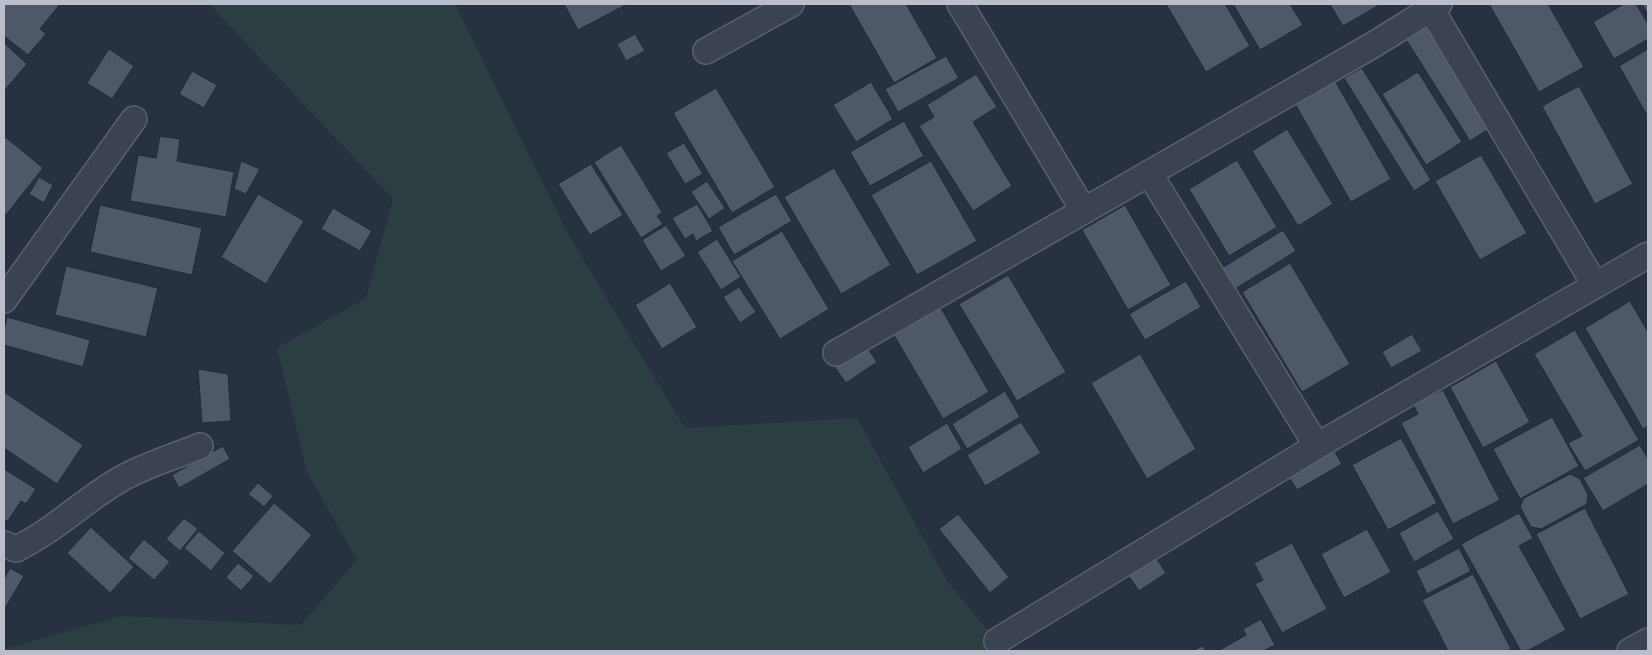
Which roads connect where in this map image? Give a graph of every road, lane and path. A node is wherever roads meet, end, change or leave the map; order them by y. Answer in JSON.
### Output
{"nodes":[{"id":1,"x":791,"y":4,"type":"edge"},
{"id":2,"x":960,"y":4,"type":"edge"},
{"id":3,"x":1432,"y":5,"type":"edge"},
{"id":4,"x":706,"y":51,"type":"dead end"},
{"id":5,"x":134,"y":119,"type":"dead end"},
{"id":6,"x":1149,"y":174,"type":"junction"},
{"id":7,"x":1084,"y":211,"type":"junction"},
{"id":8,"x":1648,"y":255,"type":"edge"},
{"id":9,"x":1595,"y":285,"type":"junction"},
{"id":10,"x":4,"y":300,"type":"edge"},
{"id":11,"x":836,"y":354,"type":"dead end"},
{"id":12,"x":200,"y":446,"type":"dead end"},
{"id":13,"x":1316,"y":446,"type":"junction"},
{"id":14,"x":4,"y":544,"type":"edge"},
{"id":15,"x":997,"y":641,"type":"dead end"},
{"id":16,"x":1648,"y":641,"type":"edge"},
{"id":17,"x":1630,"y":651,"type":"edge"}],
"edges":[{"from":1,"to":4,"type":"street"},
{"from":2,"to":7,"type":"street"},
{"from":3,"to":6,"type":"street"},
{"from":3,"to":9,"type":"street"},
{"from":5,"to":10,"type":"street"},
{"from":6,"to":7,"type":"street"},
{"from":6,"to":13,"type":"street"},
{"from":7,"to":11,"type":"street"},
{"from":8,"to":9,"type":"street"},
{"from":9,"to":13,"type":"street"},
{"from":12,"to":14,"type":"street"},
{"from":13,"to":15,"type":"street"},
{"from":16,"to":17,"type":"street"}]}
